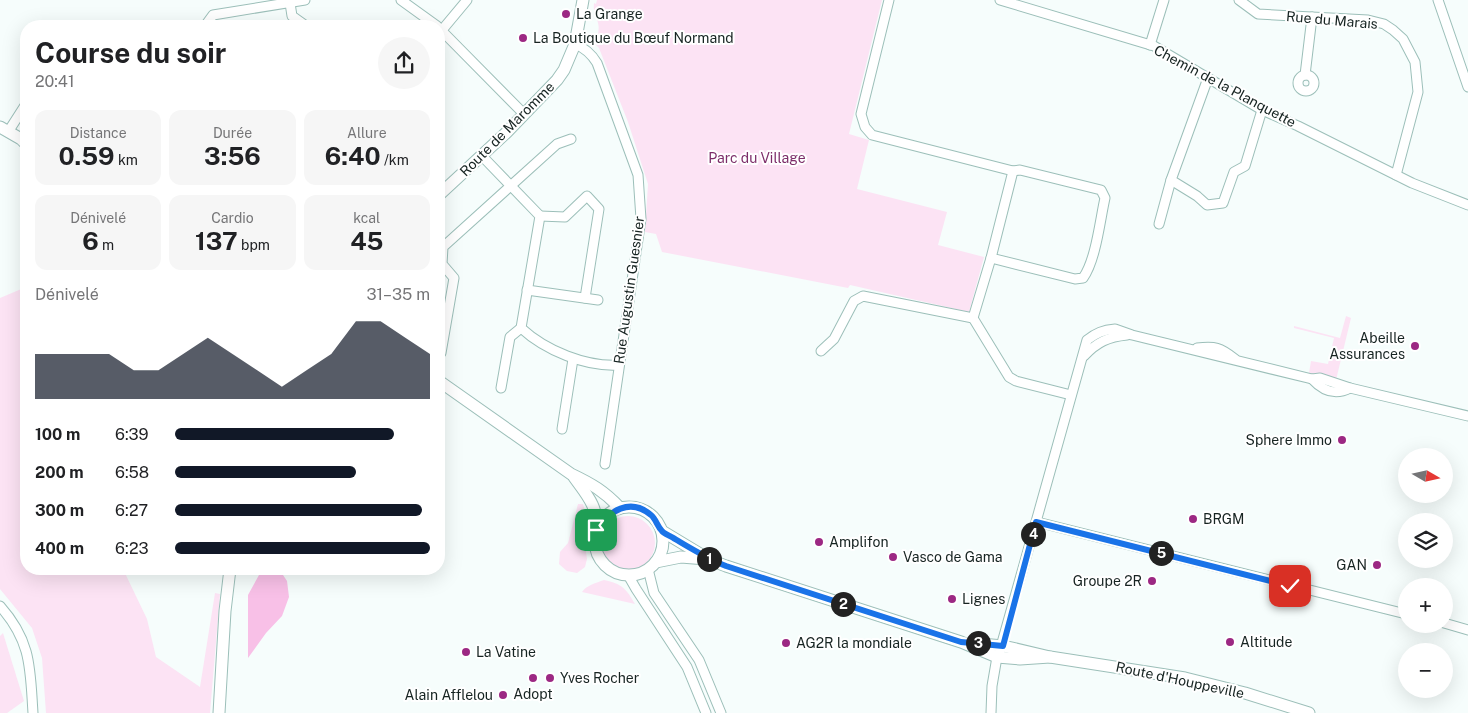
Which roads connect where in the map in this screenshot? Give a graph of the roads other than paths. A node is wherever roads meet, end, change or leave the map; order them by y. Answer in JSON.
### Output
{"nodes":[{"id":1,"x":305,"y":0,"type":"edge"},
{"id":2,"x":401,"y":0,"type":"edge"},
{"id":3,"x":467,"y":0,"type":"edge"},
{"id":4,"x":583,"y":0,"type":"edge"},
{"id":5,"x":889,"y":0,"type":"edge"},
{"id":6,"x":1000,"y":0,"type":"edge"},
{"id":7,"x":1164,"y":0,"type":"edge"},
{"id":8,"x":1239,"y":0,"type":"edge"},
{"id":9,"x":1438,"y":0,"type":"edge"},
{"id":10,"x":290,"y":3,"type":"junction"},
{"id":11,"x":1312,"y":17,"type":"junction"},
{"id":12,"x":209,"y":20,"type":"edge"},
{"id":13,"x":298,"y":20,"type":"edge"},
{"id":14,"x":428,"y":20,"type":"edge"},
{"id":15,"x":445,"y":22,"type":"edge"},
{"id":16,"x":445,"y":34,"type":"edge"},
{"id":17,"x":574,"y":44,"type":"junction"},
{"id":18,"x":1150,"y":45,"type":"junction"},
{"id":19,"x":1305,"y":75,"type":"dead end"},
{"id":20,"x":1208,"y":78,"type":"junction"},
{"id":21,"x":1468,"y":87,"type":"edge"},
{"id":22,"x":1262,"y":110,"type":"junction"},
{"id":23,"x":20,"y":111,"type":"edge"},
{"id":24,"x":524,"y":114,"type":"junction"},
{"id":25,"x":4,"y":130,"type":"edge"},
{"id":26,"x":20,"y":139,"type":"edge"},
{"id":27,"x":571,"y":139,"type":"dead end"},
{"id":28,"x":482,"y":156,"type":"junction"},
{"id":29,"x":1013,"y":171,"type":"junction"},
{"id":30,"x":1396,"y":175,"type":"junction"},
{"id":31,"x":1171,"y":180,"type":"junction"},
{"id":32,"x":511,"y":185,"type":"junction"},
{"id":33,"x":445,"y":190,"type":"edge"},
{"id":34,"x":1468,"y":205,"type":"edge"},
{"id":35,"x":540,"y":216,"type":"junction"},
{"id":36,"x":1159,"y":224,"type":"dead end"},
{"id":37,"x":445,"y":246,"type":"edge"},
{"id":38,"x":991,"y":258,"type":"junction"},
{"id":39,"x":445,"y":268,"type":"edge"},
{"id":40,"x":527,"y":290,"type":"junction"},
{"id":41,"x":585,"y":298,"type":"junction"},
{"id":42,"x":598,"y":300,"type":"dead end"},
{"id":43,"x":973,"y":318,"type":"junction"},
{"id":44,"x":521,"y":328,"type":"junction"},
{"id":45,"x":445,"y":330,"type":"edge"},
{"id":46,"x":821,"y":351,"type":"dead end"},
{"id":47,"x":573,"y":359,"type":"junction"},
{"id":48,"x":619,"y":365,"type":"junction"},
{"id":49,"x":445,"y":385,"type":"edge"},
{"id":50,"x":501,"y":388,"type":"dead end"},
{"id":51,"x":1071,"y":395,"type":"junction"},
{"id":52,"x":1468,"y":416,"type":"edge"},
{"id":53,"x":562,"y":429,"type":"dead end"},
{"id":54,"x":605,"y":464,"type":"dead end"},
{"id":55,"x":571,"y":474,"type":"junction"},
{"id":56,"x":620,"y":508,"type":"junction"},
{"id":57,"x":1036,"y":522,"type":"junction"},
{"id":58,"x":596,"y":530,"type":"junction"},
{"id":59,"x":662,"y":531,"type":"junction"},
{"id":60,"x":710,"y":560,"type":"junction"},
{"id":61,"x":652,"y":566,"type":"junction"},
{"id":62,"x":229,"y":575,"type":"edge"},
{"id":63,"x":628,"y":575,"type":"junction"},
{"id":64,"x":0,"y":606,"type":"edge"},
{"id":65,"x":1398,"y":612,"type":"edge"},
{"id":66,"x":1453,"y":626,"type":"edge"},
{"id":67,"x":1468,"y":630,"type":"edge"},
{"id":68,"x":961,"y":642,"type":"junction"},
{"id":69,"x":1003,"y":646,"type":"junction"},
{"id":70,"x":985,"y":653,"type":"junction"},
{"id":71,"x":997,"y":657,"type":"junction"},
{"id":72,"x":1050,"y":657,"type":"junction"},
{"id":73,"x":33,"y":713,"type":"edge"},
{"id":74,"x":219,"y":713,"type":"edge"},
{"id":75,"x":706,"y":713,"type":"edge"},
{"id":76,"x":721,"y":713,"type":"edge"},
{"id":77,"x":991,"y":713,"type":"edge"},
{"id":78,"x":1309,"y":713,"type":"edge"}],
"edges":[{"from":1,"to":10,"type":"street"},
{"from":2,"to":14,"type":"street"},
{"from":3,"to":15,"type":"street"},
{"from":4,"to":17,"type":"street","name":"Route de Maromme"},
{"from":5,"to":29,"type":"street"},
{"from":6,"to":18,"type":"street","name":"Chemin de la Planquette"},
{"from":7,"to":18,"type":"street"},
{"from":8,"to":11,"type":"street","name":"Rue du Marais"},
{"from":9,"to":21,"type":"street"},
{"from":10,"to":12,"type":"street"},
{"from":10,"to":13,"type":"street"},
{"from":11,"to":19,"type":"street"},
{"from":11,"to":30,"type":"street","name":"Rue du Marais"},
{"from":16,"to":24,"type":"street"},
{"from":17,"to":24,"type":"street","name":"Route de Maromme"},
{"from":17,"to":48,"type":"street","name":"Rue Augustin Guesnier"},
{"from":18,"to":20,"type":"street","name":"Chemin de la Planquette"},
{"from":20,"to":22,"type":"street","name":"Chemin de la Planquette"},
{"from":20,"to":31,"type":"street"},
{"from":22,"to":30,"type":"street","name":"Chemin de la Planquette"},
{"from":22,"to":31,"type":"street"},
{"from":23,"to":25,"type":"street"},
{"from":24,"to":28,"type":"street","name":"Route de Maromme"},
{"from":25,"to":26,"type":"street"},
{"from":27,"to":32,"type":"street"},
{"from":28,"to":32,"type":"street"},
{"from":28,"to":33,"type":"street","name":"Route de Maromme"},
{"from":29,"to":38,"type":"street"},
{"from":29,"to":38,"type":"street"},
{"from":30,"to":34,"type":"street","name":"Chemin de la Planquette"},
{"from":31,"to":36,"type":"street"},
{"from":32,"to":35,"type":"street"},
{"from":32,"to":37,"type":"street"},
{"from":35,"to":40,"type":"street"},
{"from":35,"to":41,"type":"street"},
{"from":38,"to":43,"type":"street"},
{"from":39,"to":45,"type":"street"},
{"from":40,"to":41,"type":"street"},
{"from":40,"to":44,"type":"street"},
{"from":41,"to":42,"type":"street"},
{"from":43,"to":46,"type":"street"},
{"from":43,"to":51,"type":"street"},
{"from":44,"to":47,"type":"street"},
{"from":44,"to":50,"type":"street"},
{"from":47,"to":48,"type":"street"},
{"from":47,"to":53,"type":"street"},
{"from":48,"to":54,"type":"street","name":"Rue Augustin Guesnier"},
{"from":49,"to":55,"type":"street"},
{"from":51,"to":52,"type":"street"},
{"from":51,"to":57,"type":"street"},
{"from":55,"to":56,"type":"street"},
{"from":55,"to":58,"type":"street"},
{"from":56,"to":58,"type":"street"},
{"from":56,"to":59,"type":"street"},
{"from":57,"to":65,"type":"street"},
{"from":57,"to":69,"type":"street"},
{"from":58,"to":63,"type":"street"},
{"from":59,"to":60,"type":"street","name":"Route d'Houppeville"},
{"from":59,"to":61,"type":"street"},
{"from":60,"to":61,"type":"street","name":"Route d'Houppeville"},
{"from":60,"to":68,"type":"street","name":"Route d'Houppeville"},
{"from":61,"to":63,"type":"street"},
{"from":61,"to":76,"type":"street"},
{"from":62,"to":74,"type":"street"},
{"from":63,"to":75,"type":"street"},
{"from":64,"to":73,"type":"street"},
{"from":66,"to":67,"type":"street"},
{"from":68,"to":69,"type":"street","name":"Route d'Houppeville"},
{"from":68,"to":70,"type":"street","name":"Route d'Houppeville"},
{"from":69,"to":70,"type":"street"},
{"from":69,"to":72,"type":"street","name":"Route d'Houppeville"},
{"from":70,"to":71,"type":"street","name":"Route d'Houppeville"},
{"from":71,"to":72,"type":"street","name":"Route d'Houppeville"},
{"from":71,"to":77,"type":"street"},
{"from":72,"to":78,"type":"street","name":"Route d'Houppeville"}]}
